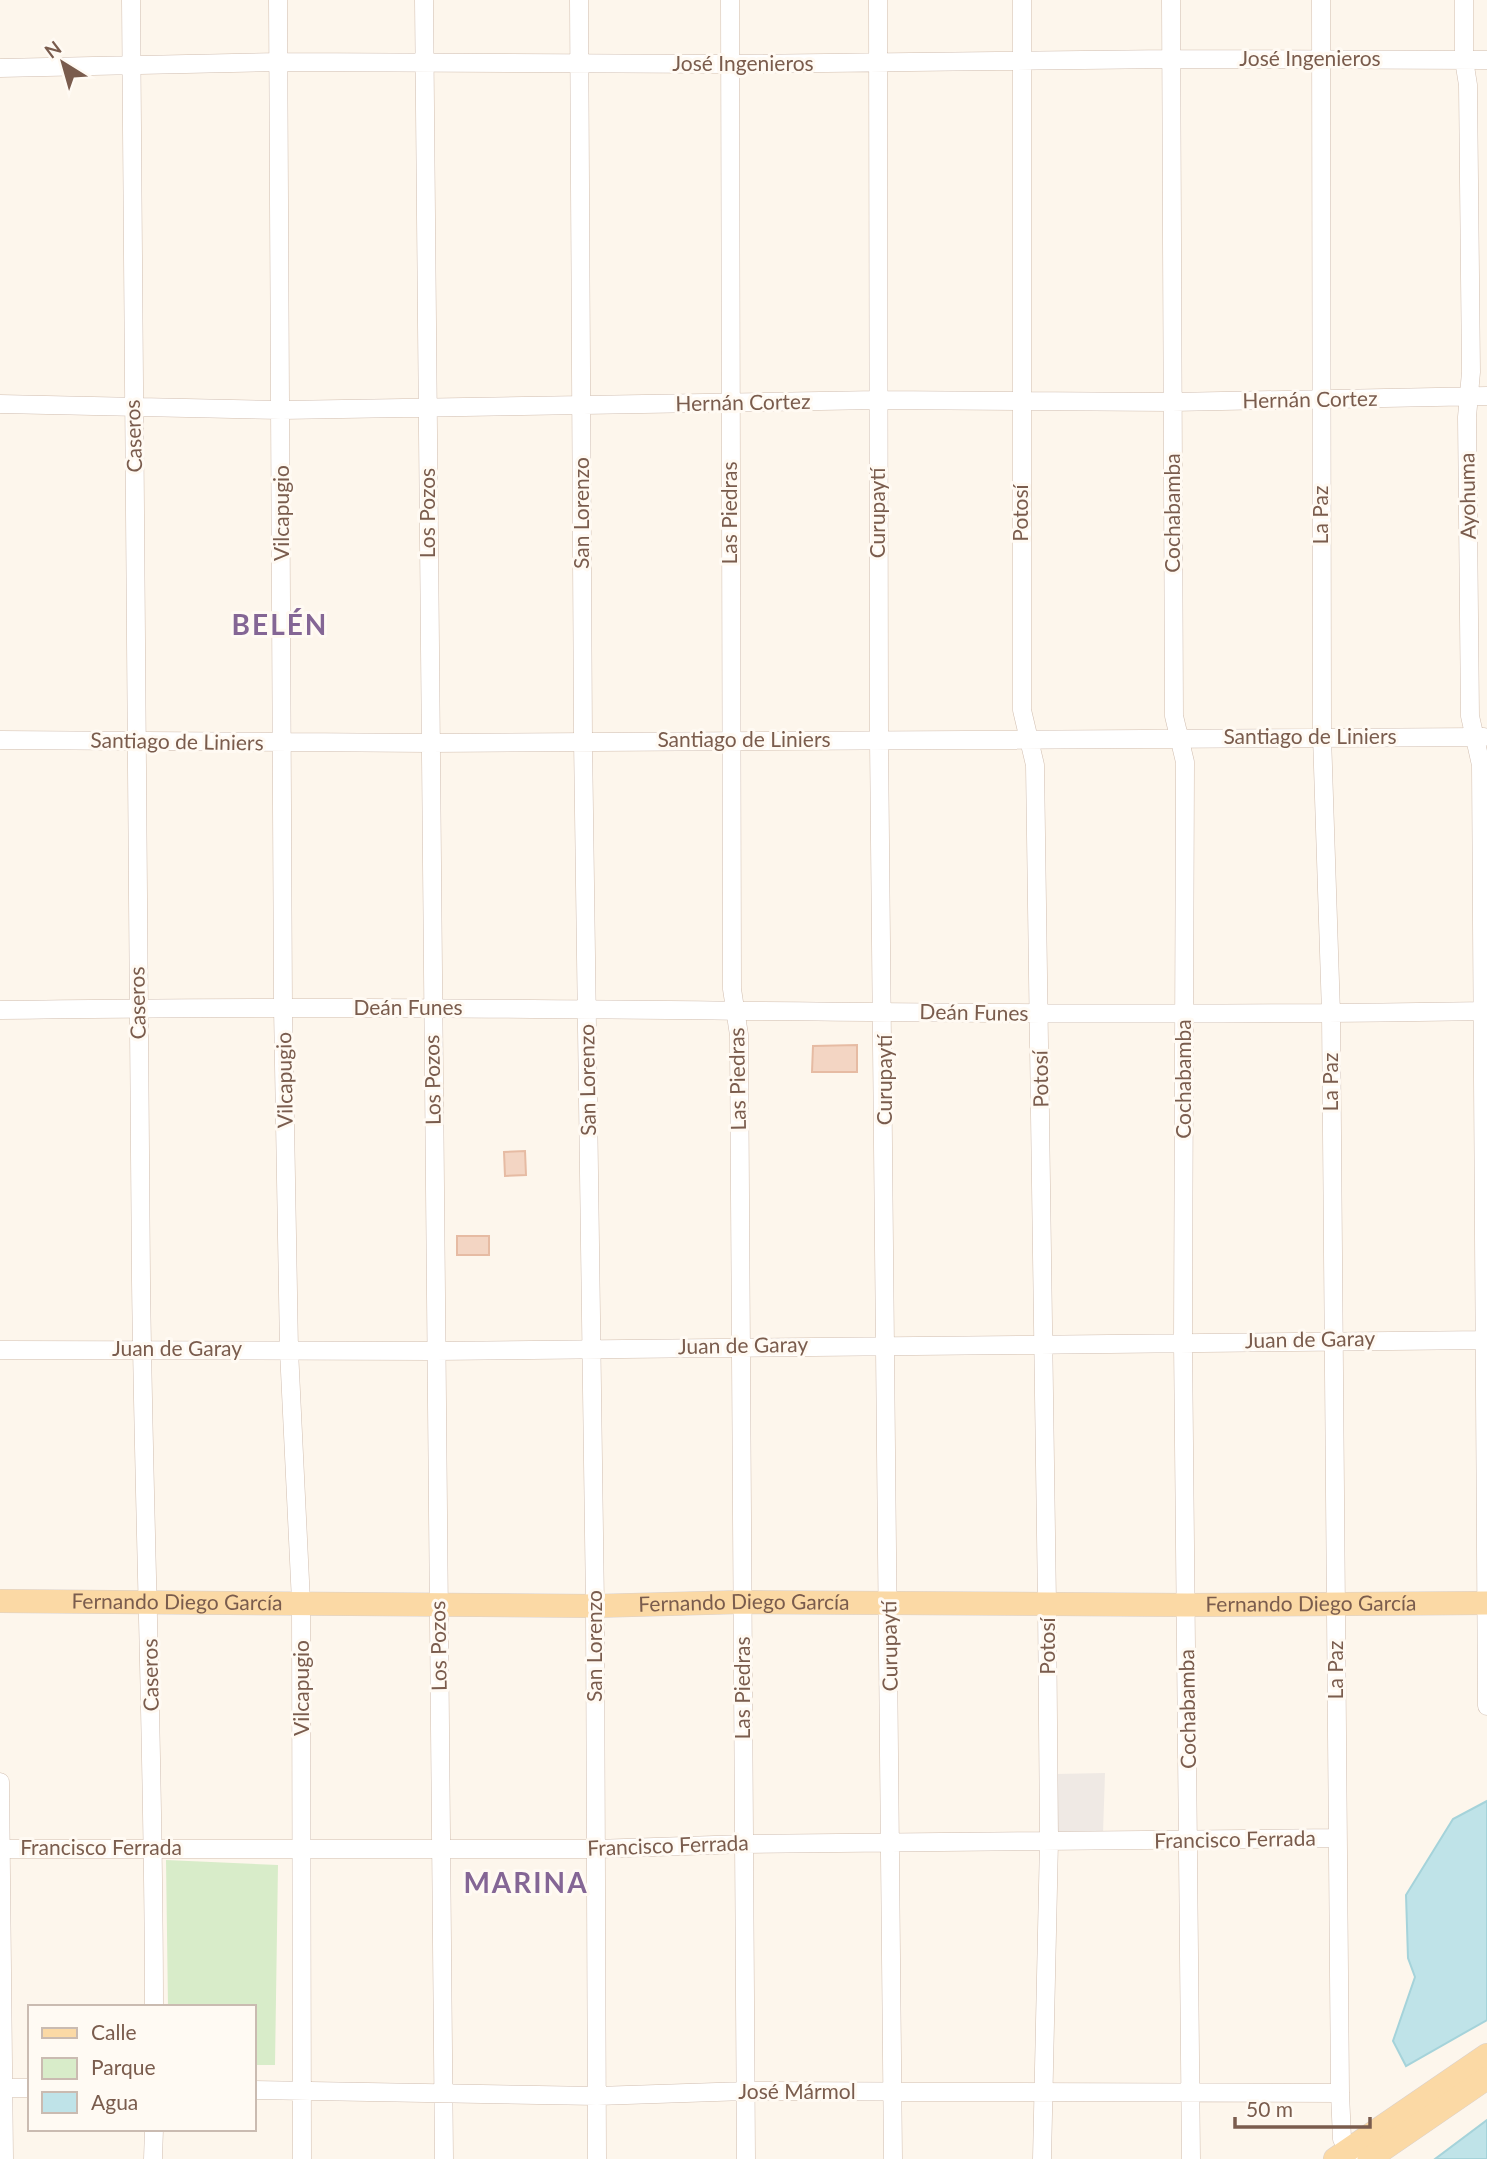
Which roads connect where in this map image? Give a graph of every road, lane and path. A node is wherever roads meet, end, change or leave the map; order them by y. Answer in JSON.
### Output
{"nodes":[{"id":1,"x":131,"y":0,"type":"edge"},
{"id":2,"x":278,"y":0,"type":"edge"},
{"id":3,"x":424,"y":0,"type":"edge"},
{"id":4,"x":579,"y":0,"type":"edge"},
{"id":5,"x":730,"y":0,"type":"edge"},
{"id":6,"x":878,"y":0,"type":"edge"},
{"id":7,"x":1022,"y":0,"type":"edge"},
{"id":8,"x":1171,"y":0,"type":"edge"},
{"id":9,"x":1321,"y":0,"type":"edge"},
{"id":10,"x":1464,"y":0,"type":"edge"},
{"id":11,"x":1171,"y":59,"type":"junction"},
{"id":12,"x":1321,"y":59,"type":"junction"},
{"id":13,"x":1464,"y":60,"type":"junction"},
{"id":14,"x":1487,"y":60,"type":"edge"},
{"id":15,"x":278,"y":62,"type":"junction"},
{"id":16,"x":424,"y":62,"type":"junction"},
{"id":17,"x":878,"y":62,"type":"junction"},
{"id":18,"x":1021,"y":62,"type":"junction"},
{"id":19,"x":579,"y":64,"type":"junction"},
{"id":20,"x":729,"y":64,"type":"junction"},
{"id":21,"x":132,"y":66,"type":"junction"},
{"id":22,"x":0,"y":68,"type":"edge"},
{"id":23,"x":1468,"y":396,"type":"junction"},
{"id":24,"x":1487,"y":396,"type":"edge"},
{"id":25,"x":878,"y":400,"type":"junction"},
{"id":26,"x":1021,"y":400,"type":"junction"},
{"id":27,"x":1320,"y":400,"type":"junction"},
{"id":28,"x":1172,"y":402,"type":"junction"},
{"id":29,"x":730,"y":403,"type":"junction"},
{"id":30,"x":0,"y":404,"type":"edge"},
{"id":31,"x":133,"y":405,"type":"junction"},
{"id":32,"x":582,"y":406,"type":"junction"},
{"id":33,"x":427,"y":408,"type":"junction"},
{"id":34,"x":282,"y":410,"type":"junction"},
{"id":35,"x":1322,"y":736,"type":"junction"},
{"id":36,"x":1030,"y":737,"type":"junction"},
{"id":37,"x":1481,"y":737,"type":"edge"},
{"id":38,"x":1177,"y":738,"type":"junction"},
{"id":39,"x":0,"y":740,"type":"edge"},
{"id":40,"x":583,"y":740,"type":"junction"},
{"id":41,"x":879,"y":740,"type":"junction"},
{"id":42,"x":730,"y":741,"type":"junction"},
{"id":43,"x":135,"y":742,"type":"junction"},
{"id":44,"x":284,"y":743,"type":"junction"},
{"id":45,"x":430,"y":743,"type":"junction"},
{"id":46,"x":432,"y":1007,"type":"junction"},
{"id":47,"x":138,"y":1008,"type":"junction"},
{"id":48,"x":283,"y":1008,"type":"junction"},
{"id":49,"x":0,"y":1010,"type":"edge"},
{"id":50,"x":586,"y":1010,"type":"junction"},
{"id":51,"x":737,"y":1010,"type":"junction"},
{"id":52,"x":1484,"y":1011,"type":"edge"},
{"id":53,"x":884,"y":1012,"type":"junction"},
{"id":54,"x":1331,"y":1013,"type":"junction"},
{"id":55,"x":1039,"y":1014,"type":"junction"},
{"id":56,"x":1184,"y":1014,"type":"junction"},
{"id":57,"x":1485,"y":1339,"type":"edge"},
{"id":58,"x":1332,"y":1340,"type":"junction"},
{"id":59,"x":1183,"y":1342,"type":"junction"},
{"id":60,"x":1046,"y":1343,"type":"junction"},
{"id":61,"x":887,"y":1345,"type":"junction"},
{"id":62,"x":739,"y":1346,"type":"junction"},
{"id":63,"x":592,"y":1348,"type":"junction"},
{"id":64,"x":142,"y":1349,"type":"junction"},
{"id":65,"x":0,"y":1350,"type":"edge"},
{"id":66,"x":289,"y":1350,"type":"junction"},
{"id":67,"x":436,"y":1351,"type":"junction"},
{"id":68,"x":0,"y":1601,"type":"edge"},
{"id":69,"x":150,"y":1601,"type":"junction"},
{"id":70,"x":301,"y":1602,"type":"junction"},
{"id":71,"x":742,"y":1602,"type":"junction"},
{"id":72,"x":1486,"y":1602,"type":"edge"},
{"id":73,"x":438,"y":1603,"type":"junction"},
{"id":74,"x":1336,"y":1603,"type":"junction"},
{"id":75,"x":889,"y":1604,"type":"junction"},
{"id":76,"x":1047,"y":1604,"type":"junction"},
{"id":77,"x":1187,"y":1605,"type":"junction"},
{"id":78,"x":595,"y":1606,"type":"junction"},
{"id":79,"x":1487,"y":1706,"type":"edge"},
{"id":80,"x":0,"y":1782,"type":"edge"},
{"id":81,"x":1336,"y":1838,"type":"junction"},
{"id":82,"x":1049,"y":1841,"type":"junction"},
{"id":83,"x":1189,"y":1841,"type":"junction"},
{"id":84,"x":892,"y":1843,"type":"junction"},
{"id":85,"x":744,"y":1844,"type":"junction"},
{"id":86,"x":154,"y":1847,"type":"junction"},
{"id":87,"x":303,"y":1847,"type":"junction"},
{"id":88,"x":441,"y":1848,"type":"junction"},
{"id":89,"x":1,"y":1849,"type":"edge"},
{"id":90,"x":595,"y":1849,"type":"junction"},
{"id":91,"x":154,"y":2005,"type":"edge"},
{"id":92,"x":1487,"y":2055,"type":"edge"},
{"id":93,"x":1487,"y":2078,"type":"edge"},
{"id":94,"x":2,"y":2088,"type":"edge"},
{"id":95,"x":28,"y":2088,"type":"edge"},
{"id":96,"x":256,"y":2090,"type":"edge"},
{"id":97,"x":1043,"y":2090,"type":"junction"},
{"id":98,"x":303,"y":2091,"type":"junction"},
{"id":99,"x":746,"y":2091,"type":"junction"},
{"id":100,"x":443,"y":2092,"type":"junction"},
{"id":101,"x":894,"y":2092,"type":"junction"},
{"id":102,"x":1193,"y":2093,"type":"junction"},
{"id":103,"x":1340,"y":2093,"type":"junction"},
{"id":104,"x":597,"y":2096,"type":"junction"},
{"id":105,"x":154,"y":2131,"type":"edge"},
{"id":106,"x":1352,"y":2157,"type":"edge"},
{"id":107,"x":4,"y":2159,"type":"edge"},
{"id":108,"x":153,"y":2159,"type":"edge"},
{"id":109,"x":302,"y":2159,"type":"edge"},
{"id":110,"x":444,"y":2159,"type":"edge"},
{"id":111,"x":597,"y":2159,"type":"edge"},
{"id":112,"x":746,"y":2159,"type":"edge"},
{"id":113,"x":893,"y":2159,"type":"edge"},
{"id":114,"x":1042,"y":2159,"type":"edge"},
{"id":115,"x":1191,"y":2159,"type":"edge"}],
"edges":[{"from":1,"to":21,"type":"street","name":"Caseros"},
{"from":2,"to":15,"type":"street","name":"Vilcapugio"},
{"from":3,"to":16,"type":"street","name":"Los Pozos"},
{"from":4,"to":19,"type":"street","name":"San Lorenzo"},
{"from":5,"to":20,"type":"street","name":"Las Piedras"},
{"from":6,"to":17,"type":"street","name":"Curupaytí"},
{"from":7,"to":18,"type":"street","name":"Potosí"},
{"from":8,"to":11,"type":"street","name":"Cochabamba"},
{"from":9,"to":12,"type":"street","name":"La Paz"},
{"from":10,"to":13,"type":"street","name":"Ayohuma"},
{"from":11,"to":12,"type":"street","name":"José Ingenieros"},
{"from":11,"to":18,"type":"street","name":"José Ingenieros"},
{"from":11,"to":28,"type":"street","name":"Cochabamba"},
{"from":12,"to":13,"type":"street","name":"José Ingenieros"},
{"from":12,"to":27,"type":"street","name":"La Paz"},
{"from":13,"to":14,"type":"street","name":"José Ingenieros"},
{"from":13,"to":23,"type":"street","name":"Ayohuma"},
{"from":15,"to":16,"type":"street","name":"José Ingenieros"},
{"from":15,"to":21,"type":"street","name":"José Ingenieros"},
{"from":15,"to":34,"type":"street","name":"Vilcapugio"},
{"from":16,"to":19,"type":"street","name":"José Ingenieros"},
{"from":16,"to":33,"type":"street","name":"Los Pozos"},
{"from":17,"to":18,"type":"street","name":"José Ingenieros"},
{"from":17,"to":20,"type":"street","name":"José Ingenieros"},
{"from":17,"to":25,"type":"street","name":"Curupaytí"},
{"from":18,"to":26,"type":"street","name":"Potosí"},
{"from":19,"to":20,"type":"street","name":"José Ingenieros"},
{"from":19,"to":32,"type":"street","name":"San Lorenzo"},
{"from":20,"to":29,"type":"street","name":"Las Piedras"},
{"from":21,"to":22,"type":"street","name":"José Ingenieros"},
{"from":21,"to":31,"type":"street","name":"Caseros"},
{"from":23,"to":24,"type":"street","name":"Hernán Cortez"},
{"from":23,"to":27,"type":"street","name":"Hernán Cortez"},
{"from":23,"to":37,"type":"street","name":"Ayohuma"},
{"from":25,"to":26,"type":"street","name":"Hernán Cortez"},
{"from":25,"to":29,"type":"street","name":"Hernán Cortez"},
{"from":25,"to":41,"type":"street","name":"Curupaytí"},
{"from":26,"to":28,"type":"street","name":"Hernán Cortez"},
{"from":26,"to":36,"type":"street","name":"Potosí"},
{"from":27,"to":28,"type":"street","name":"Hernán Cortez"},
{"from":27,"to":35,"type":"street","name":"La Paz"},
{"from":28,"to":38,"type":"street","name":"Cochabamba"},
{"from":29,"to":32,"type":"street","name":"Hernán Cortez"},
{"from":29,"to":42,"type":"street","name":"Las Piedras"},
{"from":30,"to":31,"type":"street","name":"Hernán Cortez"},
{"from":31,"to":34,"type":"street","name":"Hernán Cortez"},
{"from":31,"to":43,"type":"street","name":"Caseros"},
{"from":32,"to":33,"type":"street","name":"Hernán Cortez"},
{"from":32,"to":40,"type":"street","name":"San Lorenzo"},
{"from":33,"to":34,"type":"street","name":"Hernán Cortez"},
{"from":33,"to":45,"type":"street","name":"Los Pozos"},
{"from":34,"to":44,"type":"street","name":"Vilcapugio"},
{"from":35,"to":37,"type":"street","name":"Santiago de Liniers"},
{"from":35,"to":38,"type":"street","name":"Santiago de Liniers"},
{"from":35,"to":54,"type":"street","name":"La Paz"},
{"from":36,"to":38,"type":"street","name":"Santiago de Liniers"},
{"from":36,"to":41,"type":"street","name":"Santiago de Liniers"},
{"from":36,"to":55,"type":"street","name":"Potosí"},
{"from":37,"to":52,"type":"street","name":"Ayohuma"},
{"from":38,"to":56,"type":"street","name":"Cochabamba"},
{"from":39,"to":43,"type":"street","name":"Santiago de Liniers"},
{"from":40,"to":42,"type":"street","name":"Santiago de Liniers"},
{"from":40,"to":45,"type":"street","name":"Santiago de Liniers"},
{"from":40,"to":50,"type":"street","name":"San Lorenzo"},
{"from":41,"to":42,"type":"street","name":"Santiago de Liniers"},
{"from":41,"to":53,"type":"street","name":"Curupaytí"},
{"from":42,"to":51,"type":"street","name":"Las Piedras"},
{"from":43,"to":44,"type":"street","name":"Santiago de Liniers"},
{"from":43,"to":47,"type":"street","name":"Caseros"},
{"from":44,"to":45,"type":"street","name":"Santiago de Liniers"},
{"from":44,"to":48,"type":"street","name":"Vilcapugio"},
{"from":45,"to":46,"type":"street","name":"Los Pozos"},
{"from":46,"to":48,"type":"street","name":"Deán Funes"},
{"from":46,"to":50,"type":"street","name":"Deán Funes"},
{"from":46,"to":67,"type":"street","name":"Los Pozos"},
{"from":47,"to":48,"type":"street","name":"Deán Funes"},
{"from":47,"to":49,"type":"street","name":"Deán Funes"},
{"from":47,"to":64,"type":"street","name":"Caseros"},
{"from":48,"to":66,"type":"street","name":"Vilcapugio"},
{"from":50,"to":51,"type":"street","name":"Deán Funes"},
{"from":50,"to":63,"type":"street","name":"San Lorenzo"},
{"from":51,"to":53,"type":"street","name":"Deán Funes"},
{"from":51,"to":62,"type":"street","name":"Las Piedras"},
{"from":52,"to":54,"type":"street","name":"Deán Funes"},
{"from":52,"to":57,"type":"street","name":"Ayohuma"},
{"from":53,"to":55,"type":"street","name":"Deán Funes"},
{"from":53,"to":61,"type":"street","name":"Curupaytí"},
{"from":54,"to":56,"type":"street","name":"Deán Funes"},
{"from":54,"to":58,"type":"street","name":"La Paz"},
{"from":55,"to":56,"type":"street","name":"Deán Funes"},
{"from":55,"to":60,"type":"street","name":"Potosí"},
{"from":56,"to":59,"type":"street","name":"Cochabamba"},
{"from":57,"to":58,"type":"street","name":"Juan de Garay"},
{"from":57,"to":72,"type":"street","name":"Ayohuma"},
{"from":58,"to":59,"type":"street","name":"Juan de Garay"},
{"from":58,"to":74,"type":"street","name":"La Paz"},
{"from":59,"to":60,"type":"street","name":"Juan de Garay"},
{"from":59,"to":77,"type":"street","name":"Cochabamba"},
{"from":60,"to":61,"type":"street","name":"Juan de Garay"},
{"from":60,"to":76,"type":"street","name":"Potosí"},
{"from":61,"to":62,"type":"street","name":"Juan de Garay"},
{"from":61,"to":75,"type":"street","name":"Curupaytí"},
{"from":62,"to":63,"type":"street","name":"Juan de Garay"},
{"from":62,"to":71,"type":"street","name":"Las Piedras"},
{"from":63,"to":67,"type":"street","name":"Juan de Garay"},
{"from":63,"to":78,"type":"street","name":"San Lorenzo"},
{"from":64,"to":65,"type":"street","name":"Juan de Garay"},
{"from":64,"to":66,"type":"street","name":"Juan de Garay"},
{"from":64,"to":69,"type":"street","name":"Caseros"},
{"from":66,"to":67,"type":"street","name":"Juan de Garay"},
{"from":66,"to":70,"type":"street","name":"Vilcapugio"},
{"from":67,"to":73,"type":"street","name":"Los Pozos"},
{"from":68,"to":69,"type":"main road","name":"Fernando Diego García"},
{"from":69,"to":70,"type":"main road","name":"Fernando Diego García"},
{"from":69,"to":86,"type":"street","name":"Caseros"},
{"from":70,"to":73,"type":"main road","name":"Fernando Diego García"},
{"from":70,"to":87,"type":"street","name":"Vilcapugio"},
{"from":71,"to":75,"type":"main road","name":"Fernando Diego García"},
{"from":71,"to":78,"type":"main road","name":"Fernando Diego García"},
{"from":71,"to":85,"type":"street","name":"Las Piedras"},
{"from":72,"to":74,"type":"main road","name":"Fernando Diego García"},
{"from":72,"to":79,"type":"street","name":"Ayohuma"},
{"from":73,"to":78,"type":"main road","name":"Fernando Diego García"},
{"from":73,"to":88,"type":"street","name":"Los Pozos"},
{"from":74,"to":77,"type":"main road","name":"Fernando Diego García"},
{"from":74,"to":81,"type":"street","name":"La Paz"},
{"from":75,"to":76,"type":"main road","name":"Fernando Diego García"},
{"from":75,"to":84,"type":"street","name":"Curupaytí"},
{"from":76,"to":77,"type":"main road","name":"Fernando Diego García"},
{"from":76,"to":82,"type":"street","name":"Potosí"},
{"from":77,"to":83,"type":"street","name":"Cochabamba"},
{"from":78,"to":90,"type":"street","name":"San Lorenzo"},
{"from":80,"to":89,"type":"street"},
{"from":81,"to":83,"type":"street","name":"Francisco Ferrada"},
{"from":81,"to":103,"type":"street","name":"La Paz"},
{"from":82,"to":83,"type":"street","name":"Francisco Ferrada"},
{"from":82,"to":84,"type":"street","name":"Francisco Ferrada"},
{"from":82,"to":97,"type":"street","name":"Potosí"},
{"from":83,"to":102,"type":"street","name":"Cochabamba"},
{"from":84,"to":85,"type":"street","name":"Francisco Ferrada"},
{"from":84,"to":101,"type":"street","name":"Curupaytí"},
{"from":85,"to":90,"type":"street","name":"Francisco Ferrada"},
{"from":85,"to":99,"type":"street","name":"Las Piedras"},
{"from":86,"to":87,"type":"street","name":"Francisco Ferrada"},
{"from":86,"to":89,"type":"street","name":"Francisco Ferrada"},
{"from":86,"to":91,"type":"street","name":"Caseros"},
{"from":87,"to":88,"type":"street","name":"Francisco Ferrada"},
{"from":87,"to":98,"type":"street","name":"Vilcapugio"},
{"from":88,"to":90,"type":"street","name":"Francisco Ferrada"},
{"from":88,"to":100,"type":"street","name":"Los Pozos"},
{"from":89,"to":94,"type":"street"},
{"from":90,"to":104,"type":"street","name":"San Lorenzo"},
{"from":92,"to":106,"type":"main road"},
{"from":93,"to":106,"type":"main road"},
{"from":94,"to":95,"type":"street"},
{"from":94,"to":107,"type":"street"},
{"from":96,"to":98,"type":"street","name":"José Mármol"},
{"from":97,"to":101,"type":"street","name":"José Mármol"},
{"from":97,"to":102,"type":"street","name":"José Mármol"},
{"from":97,"to":114,"type":"street","name":"Potosí"},
{"from":98,"to":100,"type":"street","name":"José Mármol"},
{"from":98,"to":109,"type":"street","name":"Vilcapugio"},
{"from":99,"to":101,"type":"street","name":"José Mármol"},
{"from":99,"to":104,"type":"street","name":"José Mármol"},
{"from":99,"to":112,"type":"street","name":"Las Piedras"},
{"from":100,"to":104,"type":"street","name":"José Mármol"},
{"from":100,"to":110,"type":"street","name":"Los Pozos"},
{"from":101,"to":113,"type":"street","name":"Curupaytí"},
{"from":102,"to":103,"type":"street","name":"José Mármol"},
{"from":102,"to":115,"type":"street","name":"Cochabamba"},
{"from":103,"to":106,"type":"street","name":"La Paz"},
{"from":104,"to":111,"type":"street","name":"San Lorenzo"},
{"from":105,"to":108,"type":"street"}]}
